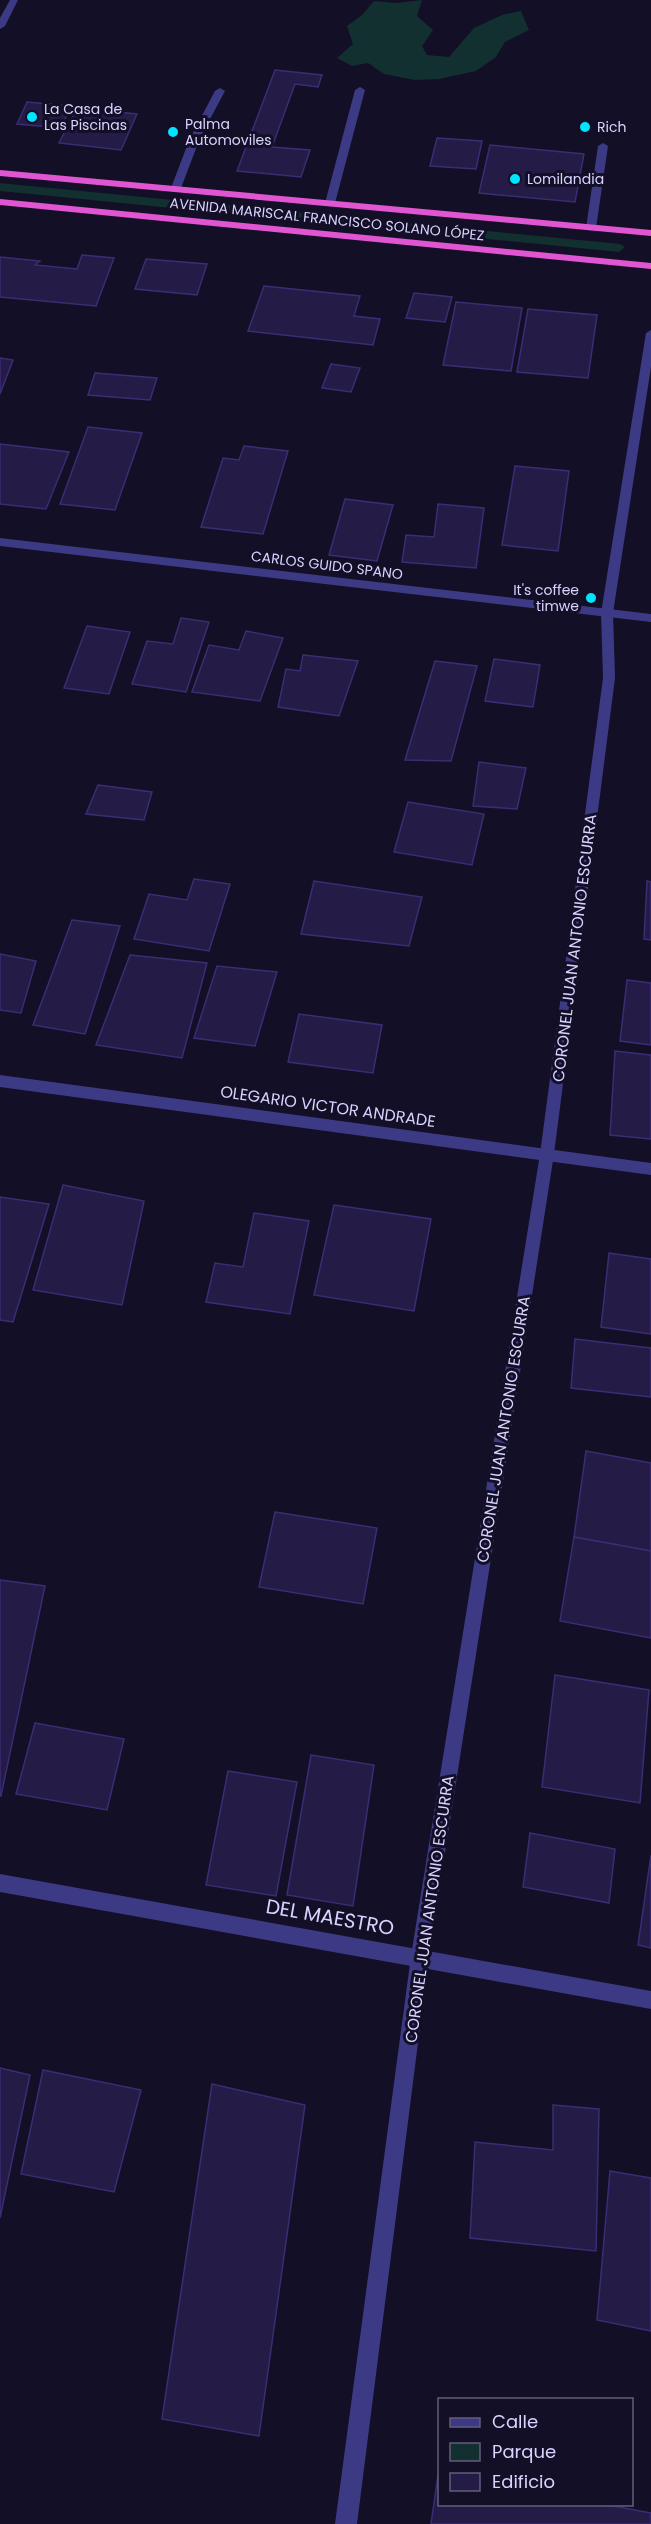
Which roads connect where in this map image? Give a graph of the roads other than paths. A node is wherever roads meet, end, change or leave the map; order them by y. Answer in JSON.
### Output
{"nodes":[{"id":1,"x":14,"y":0,"type":"edge"},
{"id":2,"x":0,"y":26,"type":"edge"},
{"id":3,"x":360,"y":90,"type":"dead end"},
{"id":4,"x":220,"y":91,"type":"dead end"},
{"id":5,"x":603,"y":146,"type":"dead end"},
{"id":6,"x":0,"y":173,"type":"edge"},
{"id":7,"x":176,"y":188,"type":"junction"},
{"id":8,"x":0,"y":202,"type":"edge"},
{"id":9,"x":330,"y":202,"type":"junction"},
{"id":10,"x":591,"y":228,"type":"junction"},
{"id":11,"x":651,"y":233,"type":"edge"},
{"id":12,"x":651,"y":266,"type":"edge"},
{"id":13,"x":651,"y":333,"type":"edge"},
{"id":14,"x":0,"y":542,"type":"edge"},
{"id":15,"x":607,"y":613,"type":"junction"},
{"id":16,"x":651,"y":618,"type":"edge"},
{"id":17,"x":0,"y":1081,"type":"edge"},
{"id":18,"x":547,"y":1154,"type":"junction"},
{"id":19,"x":651,"y":1169,"type":"edge"},
{"id":20,"x":0,"y":1882,"type":"edge"},
{"id":21,"x":420,"y":1956,"type":"junction"},
{"id":22,"x":651,"y":2000,"type":"edge"},
{"id":23,"x":346,"y":2524,"type":"edge"}],
"edges":[{"from":1,"to":2,"type":"street"},
{"from":3,"to":9,"type":"street"},
{"from":4,"to":7,"type":"street"},
{"from":5,"to":10,"type":"street"},
{"from":6,"to":7,"type":"highway","name":"AVENIDA MARISCAL FRANCISCO SOLANO LÓPEZ"},
{"from":7,"to":9,"type":"highway","name":"AVENIDA MARISCAL FRANCISCO SOLANO LÓPEZ"},
{"from":8,"to":12,"type":"highway","name":"AVENIDA MARISCAL FRANCISCO SOLANO LÓPEZ"},
{"from":9,"to":10,"type":"highway","name":"AVENIDA MARISCAL FRANCISCO SOLANO LÓPEZ"},
{"from":10,"to":11,"type":"highway","name":"AVENIDA MARISCAL FRANCISCO SOLANO LÓPEZ"},
{"from":13,"to":15,"type":"street","name":"CORONEL JUAN ANTONIO ESCURRA"},
{"from":14,"to":15,"type":"street","name":"CARLOS GUIDO SPANO"},
{"from":15,"to":16,"type":"street","name":"CARLOS GUIDO SPANO"},
{"from":15,"to":18,"type":"street","name":"CORONEL JUAN ANTONIO ESCURRA"},
{"from":17,"to":18,"type":"street","name":"OLEGARIO VICTOR ANDRADE"},
{"from":18,"to":19,"type":"street","name":"OLEGARIO VICTOR ANDRADE"},
{"from":18,"to":21,"type":"street","name":"CORONEL JUAN ANTONIO ESCURRA"},
{"from":20,"to":21,"type":"street","name":"DEL MAESTRO"},
{"from":21,"to":22,"type":"street","name":"DEL MAESTRO"},
{"from":21,"to":23,"type":"street","name":"CORONEL JUAN ANTONIO ESCURRA"}]}
